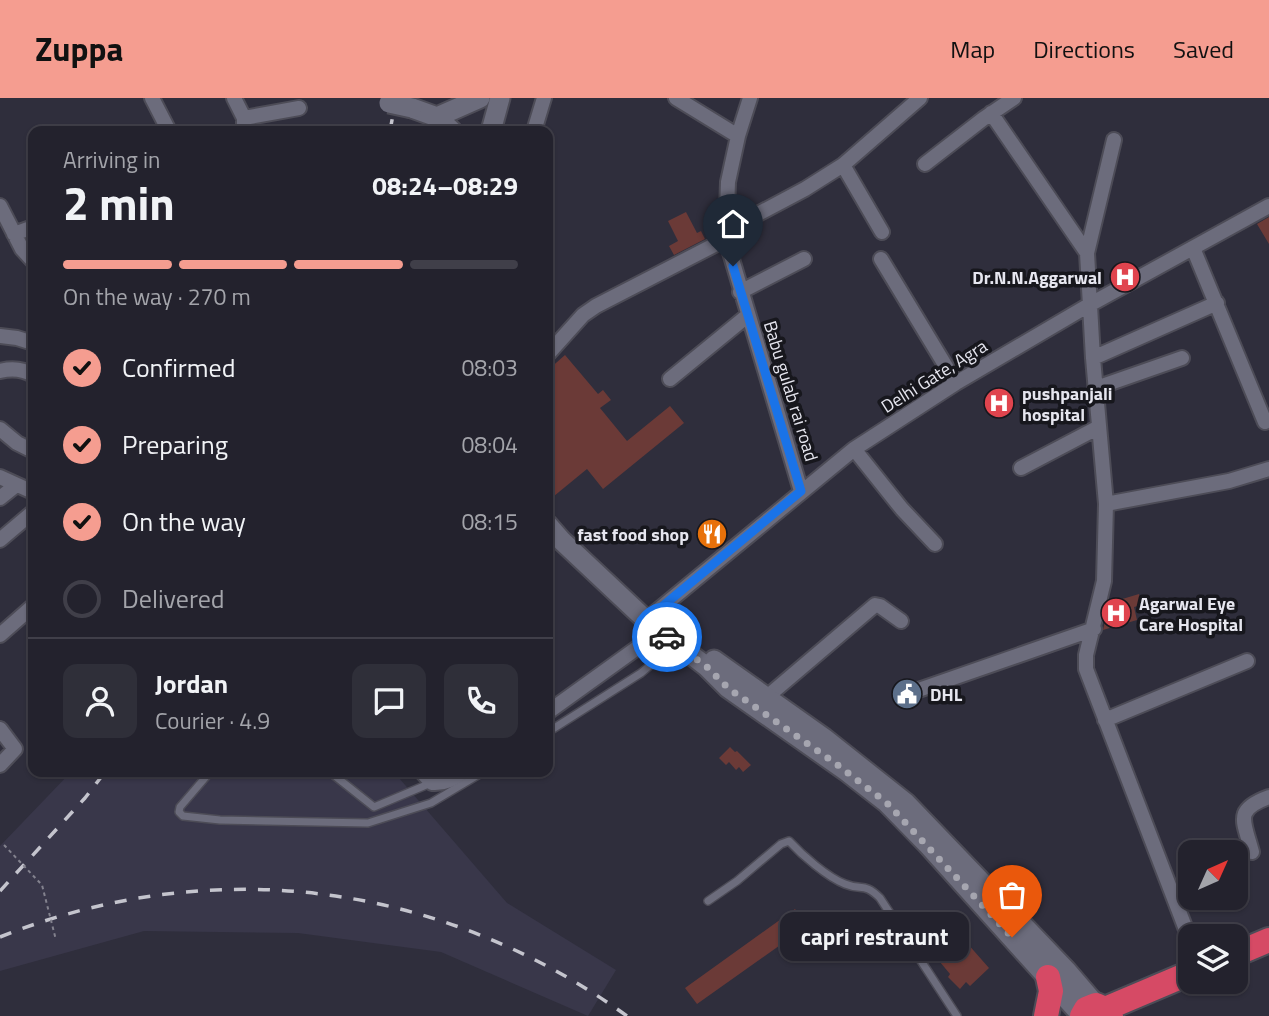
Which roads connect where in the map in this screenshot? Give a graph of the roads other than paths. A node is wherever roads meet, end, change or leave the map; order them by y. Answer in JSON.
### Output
{"nodes":[{"id":1,"x":152,"y":98,"type":"edge"},
{"id":2,"x":234,"y":98,"type":"edge"},
{"id":3,"x":480,"y":98,"type":"edge"},
{"id":4,"x":500,"y":98,"type":"edge"},
{"id":5,"x":544,"y":98,"type":"edge"},
{"id":6,"x":750,"y":98,"type":"edge"},
{"id":7,"x":920,"y":98,"type":"edge"},
{"id":8,"x":1014,"y":98,"type":"edge"},
{"id":9,"x":384,"y":101,"type":"edge"},
{"id":10,"x":685,"y":101,"type":"edge"},
{"id":11,"x":299,"y":108,"type":"dead end"},
{"id":12,"x":991,"y":113,"type":"junction"},
{"id":13,"x":437,"y":117,"type":"junction"},
{"id":14,"x":244,"y":125,"type":"edge"},
{"id":15,"x":166,"y":126,"type":"edge"},
{"id":16,"x":447,"y":126,"type":"edge"},
{"id":17,"x":492,"y":126,"type":"edge"},
{"id":18,"x":536,"y":126,"type":"edge"},
{"id":19,"x":738,"y":136,"type":"junction"},
{"id":20,"x":1114,"y":140,"type":"dead end"},
{"id":21,"x":925,"y":164,"type":"dead end"},
{"id":22,"x":843,"y":165,"type":"junction"},
{"id":23,"x":1269,"y":206,"type":"edge"},
{"id":24,"x":1,"y":212,"type":"edge"},
{"id":25,"x":28,"y":229,"type":"edge"},
{"id":26,"x":882,"y":232,"type":"dead end"},
{"id":27,"x":14,"y":234,"type":"junction"},
{"id":28,"x":726,"y":235,"type":"junction"},
{"id":29,"x":1193,"y":248,"type":"junction"},
{"id":30,"x":1087,"y":253,"type":"junction"},
{"id":31,"x":28,"y":256,"type":"edge"},
{"id":32,"x":804,"y":259,"type":"dead end"},
{"id":33,"x":880,"y":259,"type":"dead end"},
{"id":34,"x":740,"y":292,"type":"junction"},
{"id":35,"x":1217,"y":303,"type":"junction"},
{"id":36,"x":1089,"y":305,"type":"junction"},
{"id":37,"x":747,"y":316,"type":"junction"},
{"id":38,"x":0,"y":336,"type":"edge"},
{"id":39,"x":28,"y":342,"type":"edge"},
{"id":40,"x":553,"y":348,"type":"edge"},
{"id":41,"x":1093,"y":358,"type":"junction"},
{"id":42,"x":1182,"y":358,"type":"dead end"},
{"id":43,"x":0,"y":371,"type":"edge"},
{"id":44,"x":28,"y":374,"type":"edge"},
{"id":45,"x":670,"y":379,"type":"dead end"},
{"id":46,"x":956,"y":383,"type":"junction"},
{"id":47,"x":1096,"y":388,"type":"junction"},
{"id":48,"x":1265,"y":422,"type":"dead end"},
{"id":49,"x":1099,"y":427,"type":"junction"},
{"id":50,"x":0,"y":429,"type":"edge"},
{"id":51,"x":28,"y":448,"type":"edge"},
{"id":52,"x":854,"y":449,"type":"junction"},
{"id":53,"x":1021,"y":468,"type":"dead end"},
{"id":54,"x":1269,"y":469,"type":"edge"},
{"id":55,"x":0,"y":477,"type":"edge"},
{"id":56,"x":15,"y":486,"type":"junction"},
{"id":57,"x":28,"y":490,"type":"edge"},
{"id":58,"x":801,"y":491,"type":"junction"},
{"id":59,"x":0,"y":498,"type":"edge"},
{"id":60,"x":1106,"y":504,"type":"junction"},
{"id":61,"x":28,"y":516,"type":"edge"},
{"id":62,"x":553,"y":529,"type":"edge"},
{"id":63,"x":0,"y":540,"type":"edge"},
{"id":64,"x":935,"y":544,"type":"dead end"},
{"id":65,"x":28,"y":610,"type":"edge"},
{"id":66,"x":901,"y":621,"type":"dead end"},
{"id":67,"x":661,"y":626,"type":"junction"},
{"id":68,"x":1094,"y":629,"type":"junction"},
{"id":69,"x":0,"y":635,"type":"edge"},
{"id":70,"x":1247,"y":661,"type":"dead end"},
{"id":71,"x":906,"y":694,"type":"dead end"},
{"id":72,"x":761,"y":702,"type":"junction"},
{"id":73,"x":553,"y":708,"type":"edge"},
{"id":74,"x":1105,"y":720,"type":"junction"},
{"id":75,"x":0,"y":729,"type":"edge"},
{"id":76,"x":553,"y":729,"type":"edge"},
{"id":77,"x":0,"y":765,"type":"edge"},
{"id":78,"x":207,"y":777,"type":"edge"},
{"id":79,"x":336,"y":777,"type":"edge"},
{"id":80,"x":427,"y":777,"type":"edge"},
{"id":81,"x":456,"y":777,"type":"edge"},
{"id":82,"x":475,"y":777,"type":"edge"},
{"id":83,"x":1269,"y":797,"type":"edge"},
{"id":84,"x":944,"y":852,"type":"junction"},
{"id":85,"x":1252,"y":852,"type":"dead end"},
{"id":86,"x":708,"y":901,"type":"dead end"},
{"id":87,"x":1184,"y":924,"type":"edge"},
{"id":88,"x":1269,"y":940,"type":"edge"},
{"id":89,"x":1248,"y":949,"type":"edge"},
{"id":90,"x":1269,"y":957,"type":"edge"},
{"id":91,"x":1248,"y":966,"type":"edge"},
{"id":92,"x":1048,"y":977,"type":"junction"},
{"id":93,"x":1178,"y":978,"type":"edge"},
{"id":94,"x":1178,"y":991,"type":"edge"},
{"id":95,"x":1098,"y":1013,"type":"edge"},
{"id":96,"x":957,"y":1016,"type":"edge"},
{"id":97,"x":1046,"y":1016,"type":"edge"}],
"edges":[{"from":1,"to":15,"type":"street"},
{"from":2,"to":14,"type":"street"},
{"from":3,"to":13,"type":"main road"},
{"from":4,"to":17,"type":"main road"},
{"from":5,"to":18,"type":"street"},
{"from":6,"to":19,"type":"street","name":"Babu gulab rai road"},
{"from":7,"to":22,"type":"street"},
{"from":8,"to":12,"type":"street"},
{"from":9,"to":13,"type":"main road","bridge":true},
{"from":10,"to":19,"type":"street"},
{"from":11,"to":14,"type":"street"},
{"from":12,"to":21,"type":"street"},
{"from":12,"to":30,"type":"street"},
{"from":13,"to":16,"type":"main road"},
{"from":19,"to":28,"type":"street","name":"Babu gulab rai road"},
{"from":20,"to":30,"type":"street"},
{"from":22,"to":26,"type":"street"},
{"from":22,"to":28,"type":"street"},
{"from":23,"to":29,"type":"street","name":"Delhi Gate, Agra"},
{"from":24,"to":27,"type":"street"},
{"from":25,"to":27,"type":"street"},
{"from":27,"to":31,"type":"street"},
{"from":28,"to":34,"type":"street","name":"Babu gulab rai road"},
{"from":28,"to":40,"type":"street"},
{"from":29,"to":35,"type":"street"},
{"from":29,"to":36,"type":"street","name":"Delhi Gate, Agra"},
{"from":30,"to":36,"type":"street"},
{"from":32,"to":34,"type":"street"},
{"from":33,"to":46,"type":"street"},
{"from":34,"to":37,"type":"street","name":"Babu gulab rai road"},
{"from":35,"to":41,"type":"street"},
{"from":35,"to":48,"type":"street"},
{"from":36,"to":41,"type":"street"},
{"from":36,"to":46,"type":"street","name":"Delhi Gate, Agra"},
{"from":37,"to":45,"type":"street"},
{"from":37,"to":58,"type":"street","name":"Babu gulab rai road"},
{"from":38,"to":39,"type":"street"},
{"from":41,"to":47,"type":"street"},
{"from":42,"to":47,"type":"street"},
{"from":43,"to":44,"type":"street"},
{"from":46,"to":52,"type":"street","name":"Delhi Gate, Agra"},
{"from":47,"to":49,"type":"street"},
{"from":49,"to":53,"type":"street"},
{"from":49,"to":60,"type":"street"},
{"from":50,"to":51,"type":"street"},
{"from":52,"to":58,"type":"street","name":"Delhi Gate, Agra"},
{"from":52,"to":64,"type":"street"},
{"from":54,"to":60,"type":"street"},
{"from":55,"to":56,"type":"street"},
{"from":56,"to":57,"type":"street"},
{"from":56,"to":59,"type":"street"},
{"from":58,"to":67,"type":"street","name":"Delhi Gate, Agra"},
{"from":60,"to":68,"type":"street"},
{"from":61,"to":63,"type":"street"},
{"from":62,"to":67,"type":"main road"},
{"from":65,"to":69,"type":"street"},
{"from":66,"to":72,"type":"street"},
{"from":67,"to":72,"type":"main road"},
{"from":67,"to":73,"type":"street","name":"Delhi Gate, Agra"},
{"from":67,"to":76,"type":"lane"},
{"from":68,"to":71,"type":"street"},
{"from":68,"to":74,"type":"street"},
{"from":70,"to":74,"type":"street"},
{"from":72,"to":84,"type":"main road"},
{"from":74,"to":87,"type":"street"},
{"from":75,"to":77,"type":"street"},
{"from":78,"to":82,"type":"lane"},
{"from":79,"to":80,"type":"lane"},
{"from":80,"to":81,"type":"street"},
{"from":83,"to":85,"type":"street"},
{"from":84,"to":92,"type":"main road"},
{"from":84,"to":95,"type":"main road"},
{"from":86,"to":96,"type":"lane"},
{"from":88,"to":89,"type":"highway"},
{"from":90,"to":91,"type":"highway"},
{"from":92,"to":95,"type":"main road"},
{"from":92,"to":97,"type":"highway"},
{"from":93,"to":95,"type":"highway"},
{"from":94,"to":95,"type":"highway"}]}
